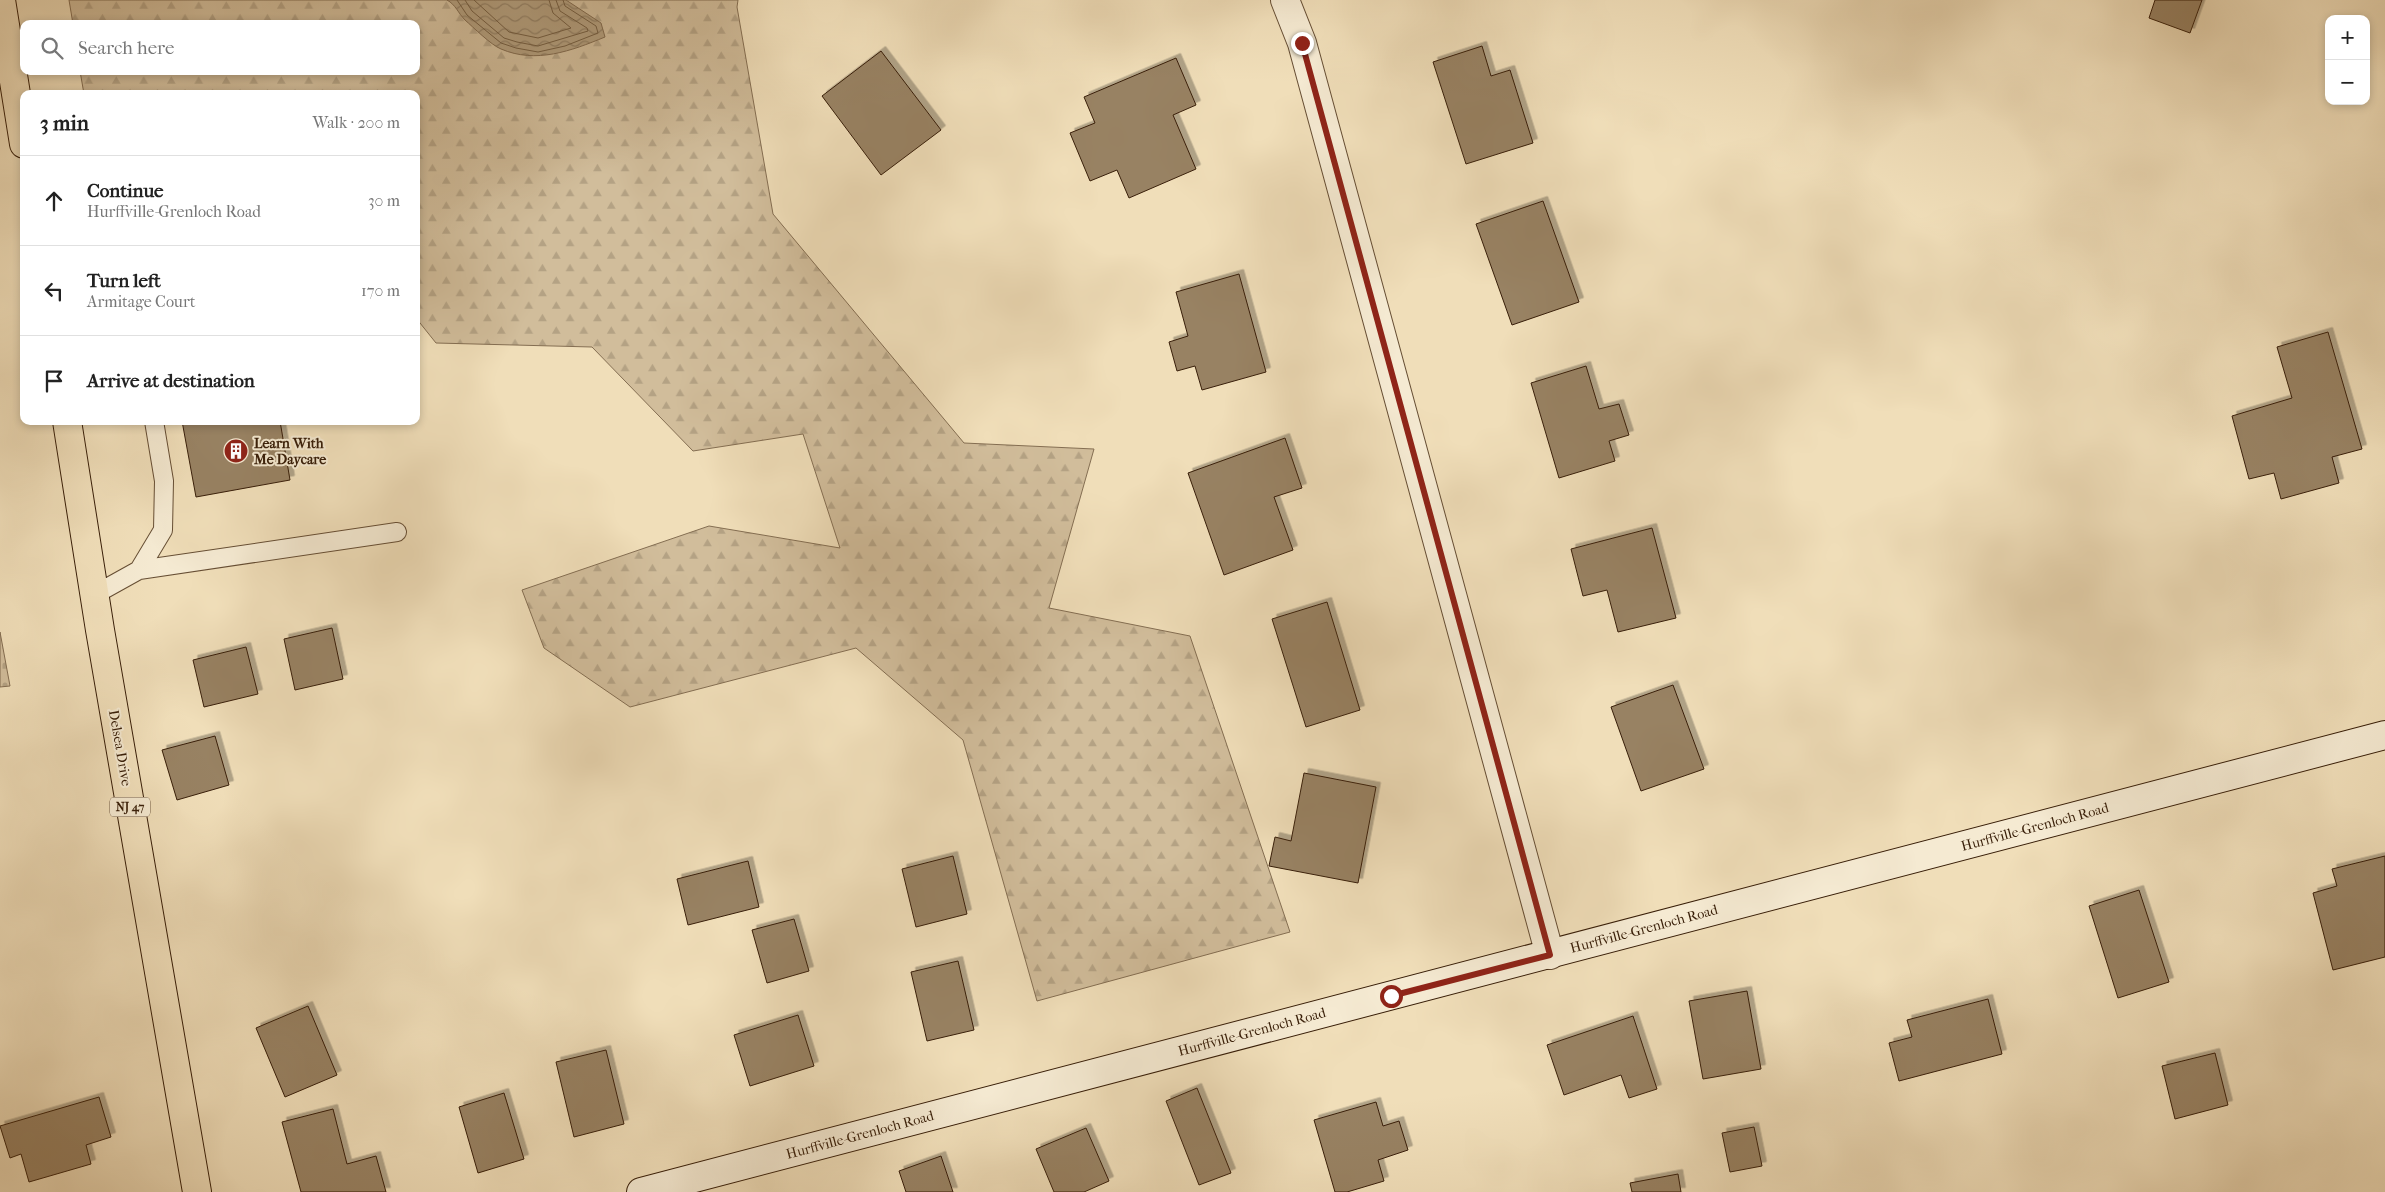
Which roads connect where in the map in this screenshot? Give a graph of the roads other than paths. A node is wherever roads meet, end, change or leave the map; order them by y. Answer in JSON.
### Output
{"nodes":[{"id":1,"x":1,"y":0,"type":"edge"},
{"id":2,"x":1285,"y":0,"type":"edge"},
{"id":3,"x":20,"y":119,"type":"edge"},
{"id":4,"x":68,"y":425,"type":"edge"},
{"id":5,"x":155,"y":425,"type":"edge"},
{"id":6,"x":397,"y":532,"type":"dead end"},
{"id":7,"x":139,"y":570,"type":"junction"},
{"id":8,"x":94,"y":595,"type":"junction"},
{"id":9,"x":2385,"y":735,"type":"edge"},
{"id":10,"x":1550,"y":955,"type":"junction"},
{"id":11,"x":197,"y":1192,"type":"edge"},
{"id":12,"x":642,"y":1192,"type":"edge"}],
"edges":[{"from":1,"to":3,"type":"main road"},
{"from":2,"to":10,"type":"main road"},
{"from":4,"to":8,"type":"main road","name":"Delsea Drive","number":"NJ 47"},
{"from":5,"to":7,"type":"lane"},
{"from":6,"to":7,"type":"lane"},
{"from":7,"to":8,"type":"lane"},
{"from":8,"to":11,"type":"main road","name":"Delsea Drive","number":"NJ 47"},
{"from":9,"to":10,"type":"main road","name":"Hurffville-Grenloch Road"},
{"from":10,"to":12,"type":"main road","name":"Hurffville-Grenloch Road"}]}
